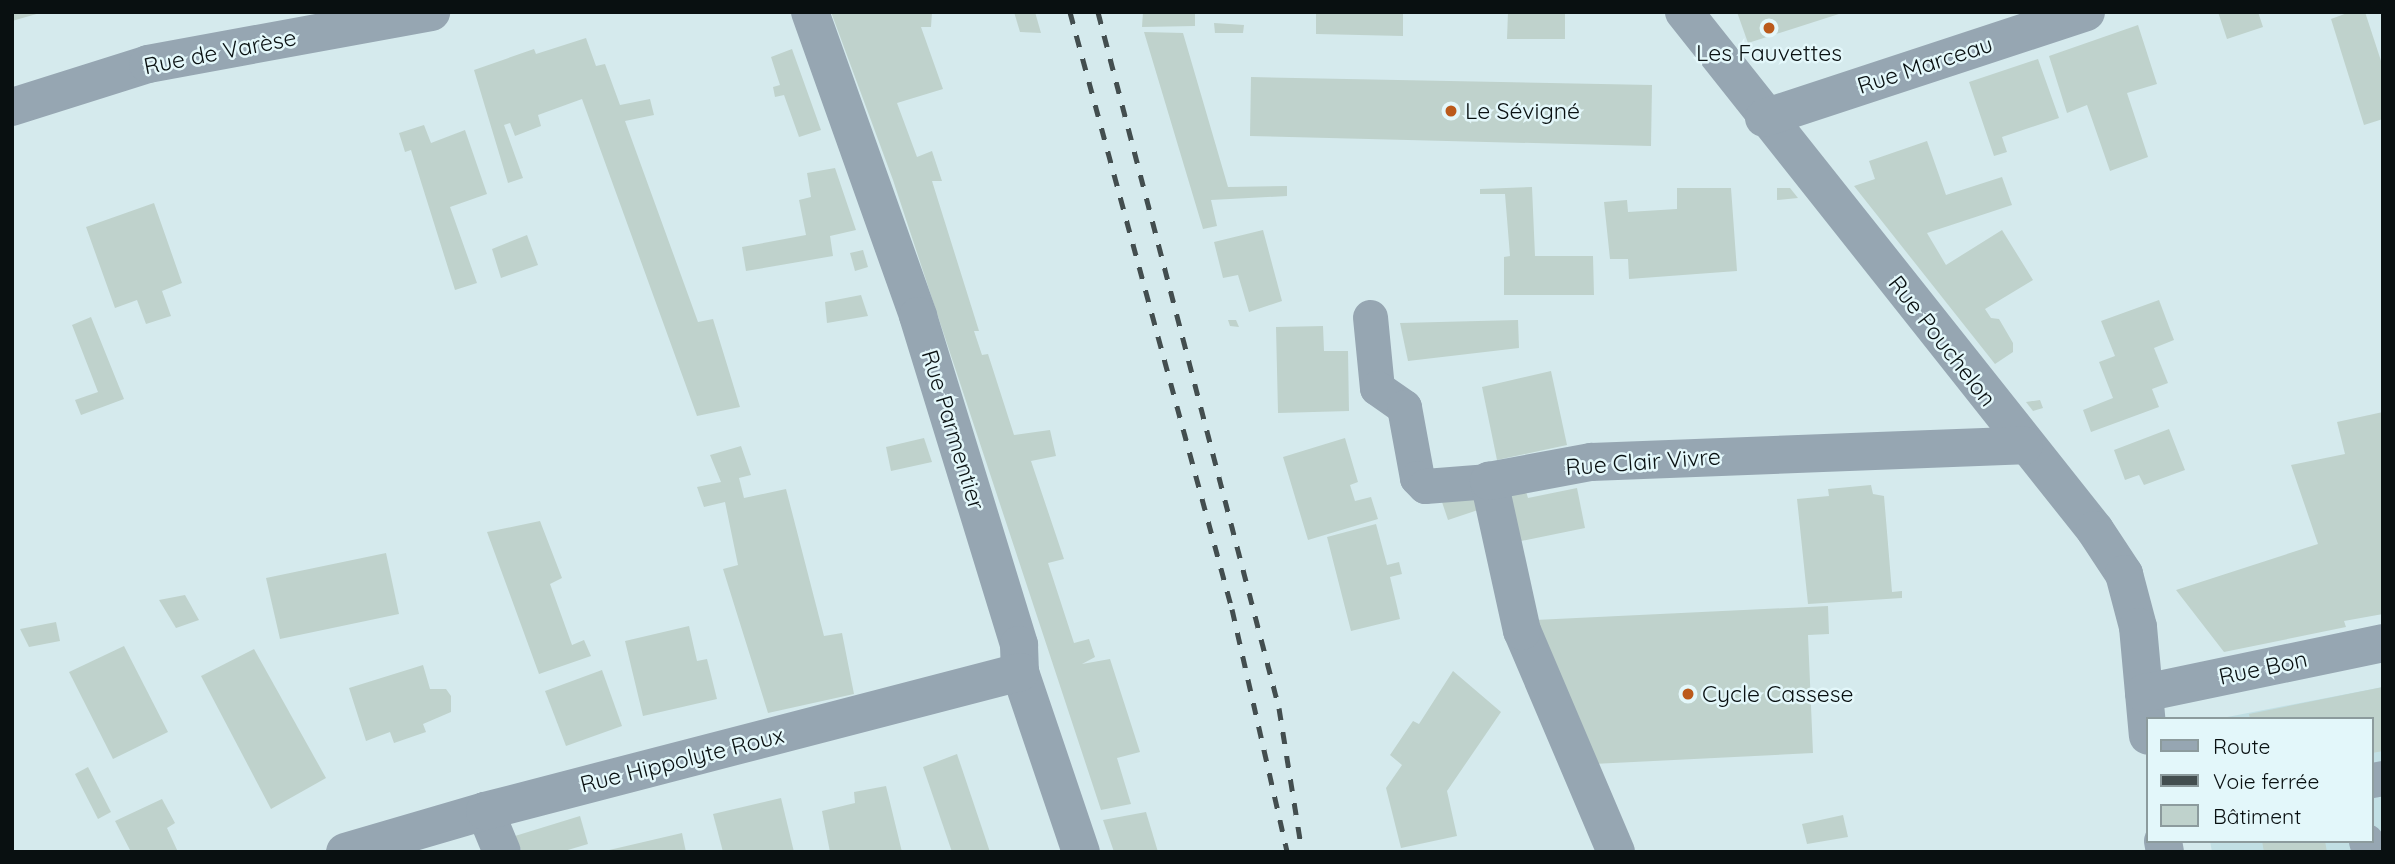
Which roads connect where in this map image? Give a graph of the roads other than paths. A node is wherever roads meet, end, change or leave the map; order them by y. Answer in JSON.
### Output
{"nodes":[{"id":1,"x":431,"y":12,"type":"edge"},
{"id":2,"x":810,"y":12,"type":"edge"},
{"id":3,"x":1684,"y":12,"type":"edge"},
{"id":4,"x":2086,"y":12,"type":"edge"},
{"id":5,"x":12,"y":107,"type":"edge"},
{"id":6,"x":1764,"y":118,"type":"junction"},
{"id":7,"x":1370,"y":317,"type":"dead end"},
{"id":8,"x":2024,"y":445,"type":"junction"},
{"id":9,"x":1489,"y":481,"type":"junction"},
{"id":10,"x":2383,"y":643,"type":"edge"},
{"id":11,"x":1020,"y":672,"type":"junction"},
{"id":12,"x":2144,"y":694,"type":"junction"},
{"id":13,"x":2146,"y":717,"type":"edge"},
{"id":14,"x":485,"y":811,"type":"junction"},
{"id":15,"x":345,"y":852,"type":"edge"},
{"id":16,"x":502,"y":852,"type":"edge"},
{"id":17,"x":1081,"y":852,"type":"edge"},
{"id":18,"x":1616,"y":852,"type":"edge"}],
"edges":[{"from":1,"to":5,"type":"street","name":"Rue de Varèse"},
{"from":2,"to":11,"type":"street","name":"Rue Parmentier"},
{"from":3,"to":6,"type":"street","name":"Rue Pouchelon"},
{"from":4,"to":6,"type":"street","name":"Rue Marceau"},
{"from":6,"to":8,"type":"street","name":"Rue Pouchelon"},
{"from":7,"to":9,"type":"street"},
{"from":8,"to":9,"type":"street","name":"Rue Clair Vivre"},
{"from":8,"to":12,"type":"street","name":"Rue Pouchelon"},
{"from":9,"to":18,"type":"street"},
{"from":10,"to":12,"type":"street","name":"Rue Bon"},
{"from":11,"to":14,"type":"street","name":"Rue Hippolyte Roux"},
{"from":11,"to":17,"type":"street","name":"Rue Parmentier"},
{"from":12,"to":13,"type":"street","name":"Rue Pouchelon"},
{"from":14,"to":15,"type":"street","name":"Rue Hippolyte Roux"},
{"from":14,"to":16,"type":"street"}]}
